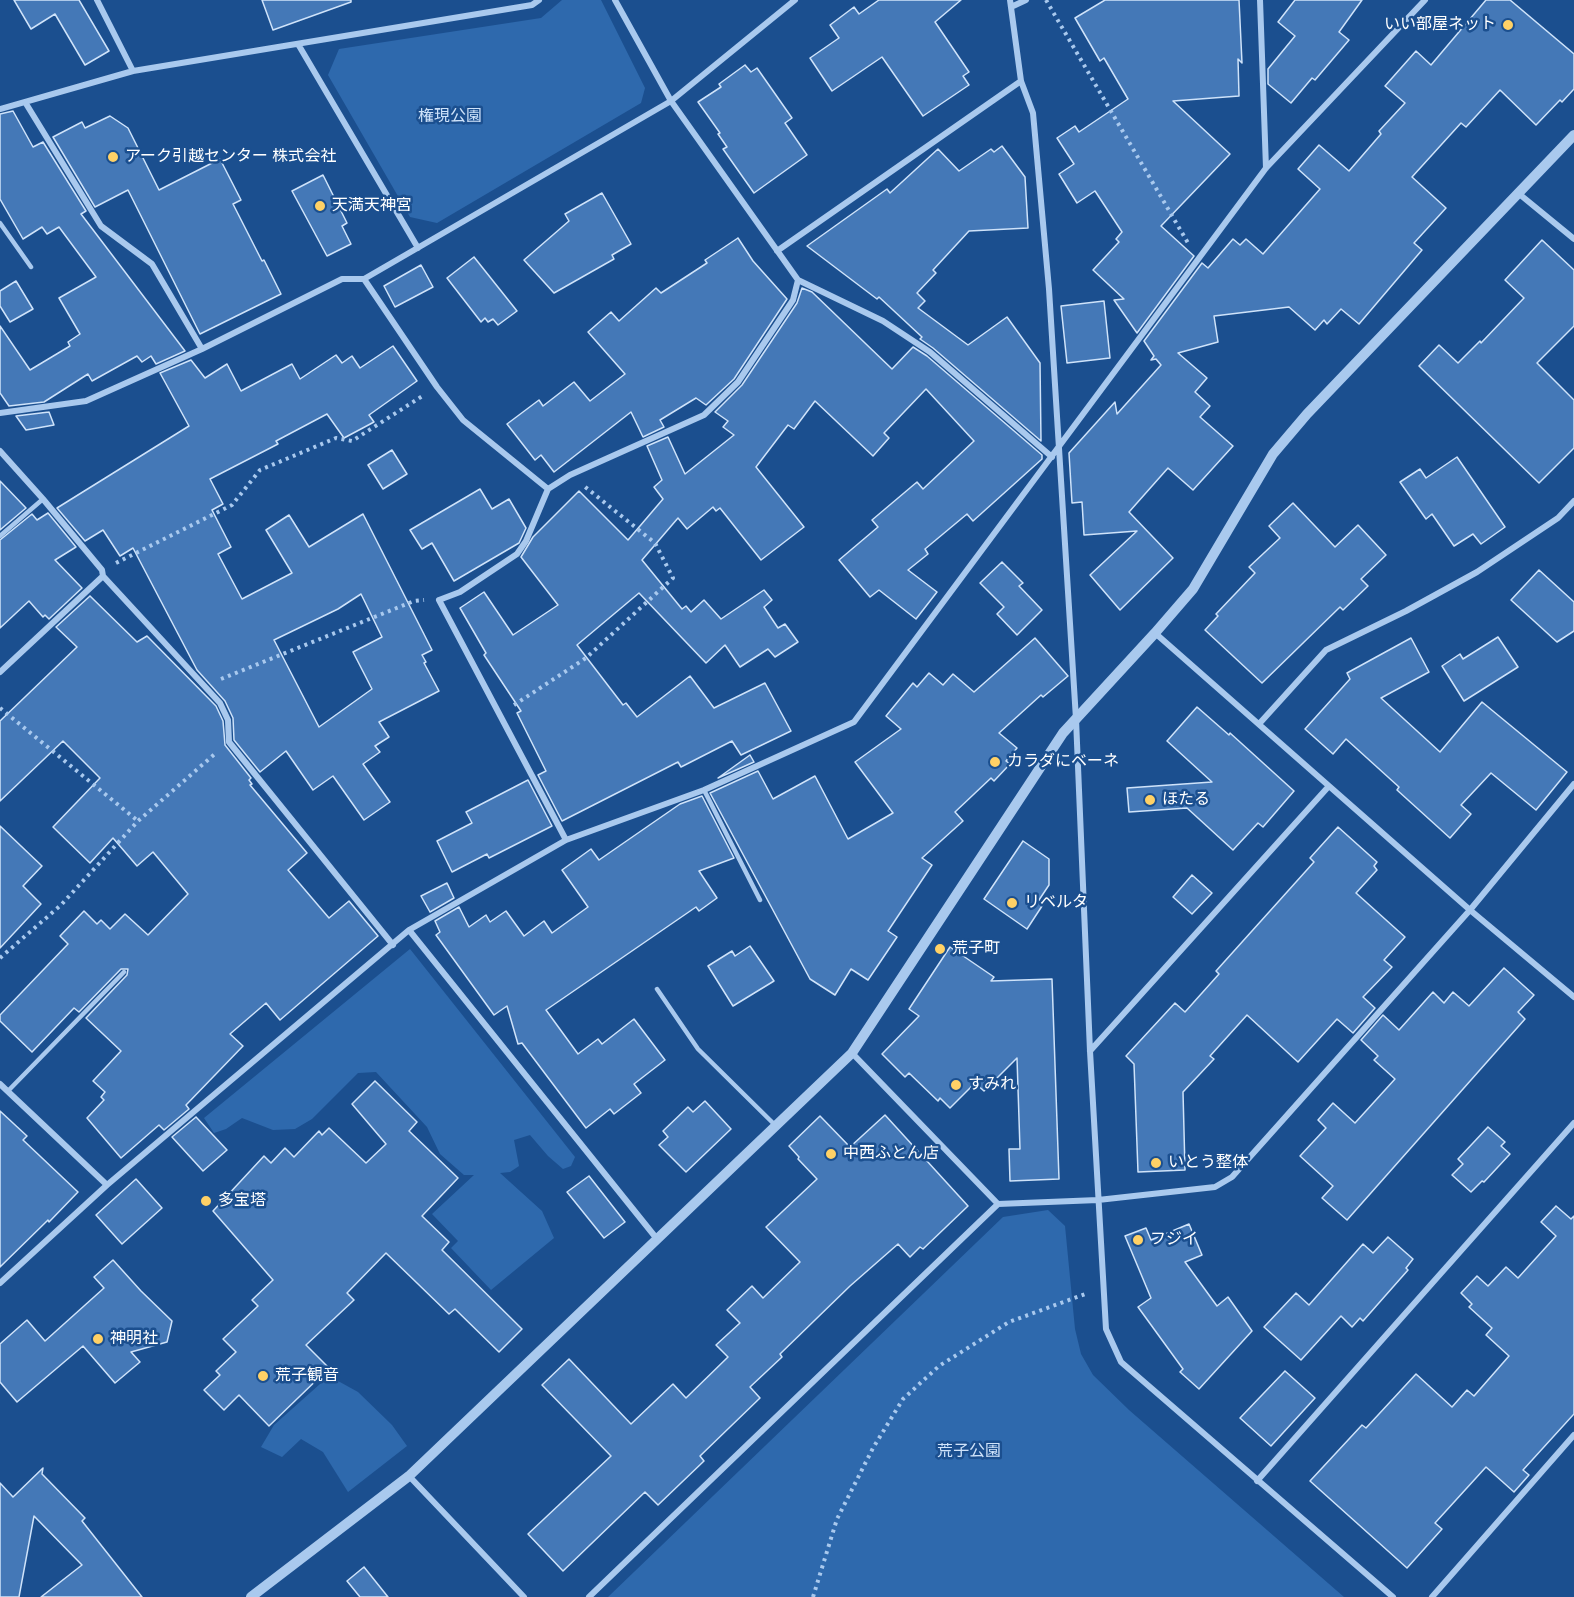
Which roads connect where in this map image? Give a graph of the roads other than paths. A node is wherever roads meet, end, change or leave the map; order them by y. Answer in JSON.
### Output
{"nodes":[{"id":1,"x":97,"y":0,"type":"edge"},
{"id":2,"x":539,"y":0,"type":"edge"},
{"id":3,"x":615,"y":0,"type":"edge"},
{"id":4,"x":795,"y":0,"type":"edge"},
{"id":5,"x":1026,"y":0,"type":"edge"},
{"id":6,"x":1260,"y":0,"type":"edge"},
{"id":7,"x":1425,"y":0,"type":"edge"},
{"id":8,"x":1011,"y":3,"type":"edge"},
{"id":9,"x":298,"y":44,"type":"junction"},
{"id":10,"x":133,"y":71,"type":"junction"},
{"id":11,"x":1021,"y":81,"type":"junction"},
{"id":12,"x":671,"y":101,"type":"junction"},
{"id":13,"x":25,"y":102,"type":"junction"},
{"id":14,"x":0,"y":109,"type":"edge"},
{"id":15,"x":1574,"y":135,"type":"edge"},
{"id":16,"x":1266,"y":168,"type":"junction"},
{"id":17,"x":1518,"y":193,"type":"junction"},
{"id":18,"x":0,"y":224,"type":"edge"},
{"id":19,"x":1574,"y":239,"type":"edge"},
{"id":20,"x":418,"y":248,"type":"junction"},
{"id":21,"x":777,"y":251,"type":"junction"},
{"id":22,"x":31,"y":267,"type":"dead end"},
{"id":23,"x":364,"y":279,"type":"junction"},
{"id":24,"x":798,"y":280,"type":"junction"},
{"id":25,"x":202,"y":349,"type":"junction"},
{"id":26,"x":0,"y":413,"type":"edge"},
{"id":27,"x":1059,"y":448,"type":"junction"},
{"id":28,"x":0,"y":451,"type":"edge"},
{"id":29,"x":1052,"y":458,"type":"junction"},
{"id":30,"x":549,"y":489,"type":"junction"},
{"id":31,"x":43,"y":499,"type":"junction"},
{"id":32,"x":1574,"y":501,"type":"edge"},
{"id":33,"x":0,"y":536,"type":"edge"},
{"id":34,"x":102,"y":573,"type":"junction"},
{"id":35,"x":1155,"y":633,"type":"junction"},
{"id":36,"x":0,"y":672,"type":"edge"},
{"id":37,"x":1076,"y":719,"type":"junction"},
{"id":38,"x":1259,"y":724,"type":"junction"},
{"id":39,"x":1574,"y":784,"type":"edge"},
{"id":40,"x":1329,"y":786,"type":"junction"},
{"id":41,"x":704,"y":790,"type":"junction"},
{"id":42,"x":566,"y":840,"type":"junction"},
{"id":43,"x":760,"y":900,"type":"dead end"},
{"id":44,"x":1470,"y":910,"type":"junction"},
{"id":45,"x":409,"y":930,"type":"junction"},
{"id":46,"x":393,"y":945,"type":"junction"},
{"id":47,"x":124,"y":972,"type":"dead end"},
{"id":48,"x":657,"y":989,"type":"dead end"},
{"id":49,"x":1574,"y":997,"type":"edge"},
{"id":50,"x":1090,"y":1051,"type":"junction"},
{"id":51,"x":852,"y":1053,"type":"junction"},
{"id":52,"x":0,"y":1084,"type":"edge"},
{"id":53,"x":8,"y":1091,"type":"junction"},
{"id":54,"x":1574,"y":1122,"type":"edge"},
{"id":55,"x":776,"y":1126,"type":"junction"},
{"id":56,"x":107,"y":1185,"type":"junction"},
{"id":57,"x":1098,"y":1200,"type":"junction"},
{"id":58,"x":998,"y":1204,"type":"junction"},
{"id":59,"x":657,"y":1239,"type":"junction"},
{"id":60,"x":0,"y":1283,"type":"edge"},
{"id":61,"x":1574,"y":1436,"type":"edge"},
{"id":62,"x":409,"y":1476,"type":"junction"},
{"id":63,"x":1257,"y":1481,"type":"junction"},
{"id":64,"x":251,"y":1597,"type":"edge"},
{"id":65,"x":524,"y":1597,"type":"edge"},
{"id":66,"x":590,"y":1597,"type":"edge"},
{"id":67,"x":1393,"y":1597,"type":"edge"},
{"id":68,"x":1432,"y":1597,"type":"edge"}],
"edges":[{"from":1,"to":10,"type":"street"},
{"from":2,"to":9,"type":"street"},
{"from":3,"to":12,"type":"street"},
{"from":4,"to":12,"type":"street"},
{"from":5,"to":8,"type":"street"},
{"from":6,"to":16,"type":"street"},
{"from":7,"to":16,"type":"street"},
{"from":8,"to":11,"type":"street"},
{"from":9,"to":10,"type":"street"},
{"from":9,"to":20,"type":"street"},
{"from":10,"to":13,"type":"street"},
{"from":11,"to":21,"type":"street"},
{"from":11,"to":27,"type":"street"},
{"from":12,"to":20,"type":"street"},
{"from":12,"to":21,"type":"street"},
{"from":13,"to":14,"type":"street"},
{"from":13,"to":25,"type":"street"},
{"from":15,"to":17,"type":"street"},
{"from":16,"to":27,"type":"street"},
{"from":17,"to":19,"type":"street"},
{"from":17,"to":35,"type":"street"},
{"from":18,"to":22,"type":"lane"},
{"from":20,"to":23,"type":"street"},
{"from":21,"to":24,"type":"street"},
{"from":23,"to":25,"type":"street"},
{"from":23,"to":30,"type":"street"},
{"from":24,"to":29,"type":"street"},
{"from":24,"to":30,"type":"street"},
{"from":25,"to":26,"type":"street"},
{"from":27,"to":29,"type":"street"},
{"from":27,"to":37,"type":"street"},
{"from":28,"to":31,"type":"street"},
{"from":29,"to":41,"type":"street"},
{"from":30,"to":42,"type":"street"},
{"from":31,"to":33,"type":"lane"},
{"from":31,"to":34,"type":"street"},
{"from":32,"to":38,"type":"street"},
{"from":34,"to":36,"type":"street"},
{"from":34,"to":46,"type":"street"},
{"from":35,"to":37,"type":"street"},
{"from":35,"to":38,"type":"street"},
{"from":37,"to":50,"type":"street"},
{"from":37,"to":51,"type":"street"},
{"from":38,"to":40,"type":"street"},
{"from":39,"to":44,"type":"street"},
{"from":40,"to":44,"type":"street"},
{"from":40,"to":50,"type":"street"},
{"from":41,"to":42,"type":"street"},
{"from":41,"to":43,"type":"lane"},
{"from":42,"to":45,"type":"street"},
{"from":44,"to":49,"type":"street"},
{"from":44,"to":57,"type":"street"},
{"from":45,"to":46,"type":"street"},
{"from":45,"to":59,"type":"street"},
{"from":46,"to":56,"type":"street"},
{"from":47,"to":53,"type":"lane"},
{"from":48,"to":55,"type":"lane"},
{"from":50,"to":57,"type":"street"},
{"from":51,"to":55,"type":"street"},
{"from":51,"to":58,"type":"street"},
{"from":52,"to":53,"type":"street"},
{"from":53,"to":56,"type":"street"},
{"from":54,"to":63,"type":"street"},
{"from":55,"to":59,"type":"street"},
{"from":56,"to":60,"type":"street"},
{"from":57,"to":58,"type":"street"},
{"from":57,"to":63,"type":"street"},
{"from":58,"to":66,"type":"street"},
{"from":59,"to":62,"type":"street"},
{"from":61,"to":68,"type":"street"},
{"from":62,"to":64,"type":"street"},
{"from":62,"to":65,"type":"street"},
{"from":63,"to":67,"type":"street"}]}
